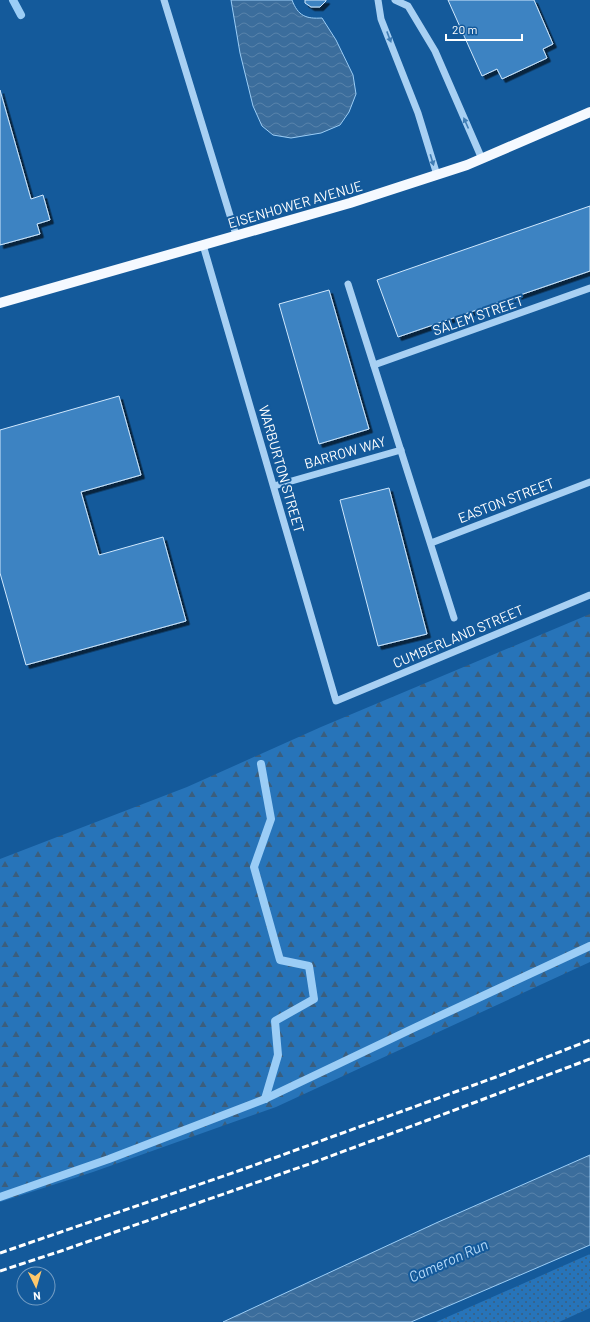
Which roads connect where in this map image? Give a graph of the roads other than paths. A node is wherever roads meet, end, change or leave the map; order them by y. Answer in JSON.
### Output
{"nodes":[{"id":1,"x":164,"y":0,"type":"edge"},
{"id":2,"x":378,"y":0,"type":"edge"},
{"id":3,"x":395,"y":0,"type":"edge"},
{"id":4,"x":590,"y":112,"type":"edge"},
{"id":5,"x":482,"y":159,"type":"junction"},
{"id":6,"x":437,"y":175,"type":"junction"},
{"id":7,"x":236,"y":235,"type":"junction"},
{"id":8,"x":203,"y":245,"type":"junction"},
{"id":9,"x":348,"y":284,"type":"dead end"},
{"id":10,"x":590,"y":288,"type":"edge"},
{"id":11,"x":0,"y":303,"type":"edge"},
{"id":12,"x":374,"y":365,"type":"junction"},
{"id":13,"x":401,"y":450,"type":"junction"},
{"id":14,"x":590,"y":482,"type":"edge"},
{"id":15,"x":274,"y":486,"type":"junction"},
{"id":16,"x":431,"y":543,"type":"junction"},
{"id":17,"x":590,"y":595,"type":"edge"},
{"id":18,"x":454,"y":618,"type":"dead end"},
{"id":19,"x":336,"y":701,"type":"joint"}],
"edges":[{"from":1,"to":7,"type":"street"},
{"from":2,"to":6,"type":"street","one_way":true},
{"from":5,"to":3,"type":"street","one_way":true},
{"from":4,"to":5,"type":"main road","name":"EISENHOWER AVENUE"},
{"from":5,"to":6,"type":"main road","name":"EISENHOWER AVENUE"},
{"from":6,"to":7,"type":"main road","name":"EISENHOWER AVENUE"},
{"from":7,"to":8,"type":"main road","name":"EISENHOWER AVENUE"},
{"from":8,"to":11,"type":"main road","name":"EISENHOWER AVENUE"},
{"from":8,"to":15,"type":"street","name":"WARBURTON STREET"},
{"from":9,"to":12,"type":"street"},
{"from":10,"to":12,"type":"street","name":"SALEM STREET"},
{"from":12,"to":13,"type":"street"},
{"from":13,"to":15,"type":"street","name":"BARROW WAY"},
{"from":13,"to":16,"type":"street"},
{"from":14,"to":16,"type":"street","name":"EASTON STREET"},
{"from":15,"to":19,"type":"street","name":"WARBURTON STREET"},
{"from":16,"to":18,"type":"street"},
{"from":17,"to":19,"type":"street","name":"CUMBERLAND STREET"}]}
